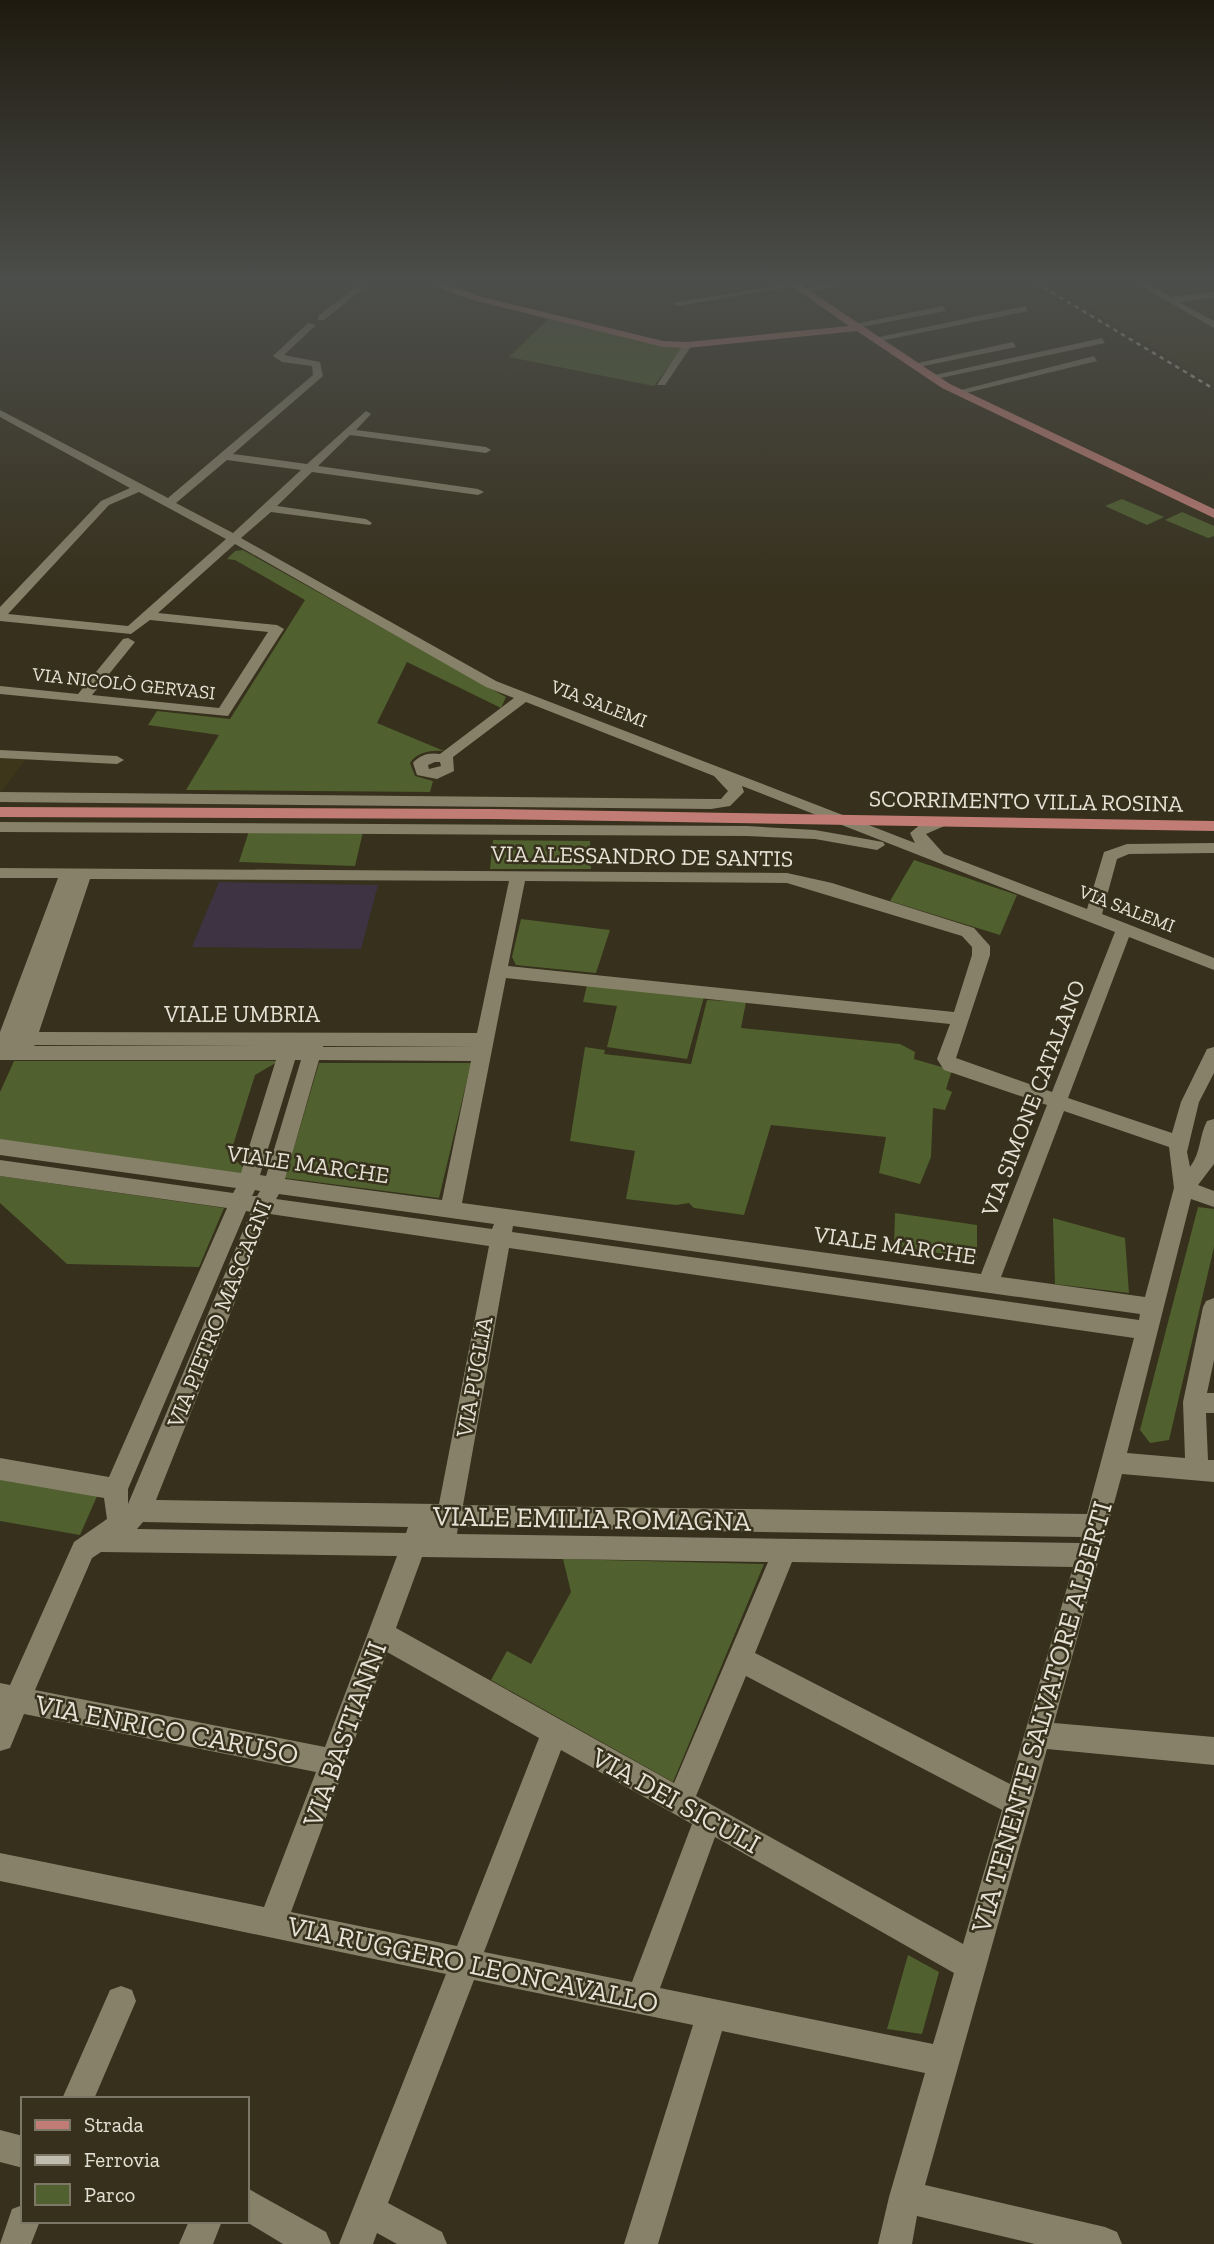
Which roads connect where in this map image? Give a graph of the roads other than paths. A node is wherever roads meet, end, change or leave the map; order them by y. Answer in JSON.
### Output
{"nodes":[{"id":1,"x":304,"y":388,"type":"edge"},
{"id":2,"x":950,"y":388,"type":"edge"},
{"id":3,"x":976,"y":388,"type":"edge"},
{"id":4,"x":958,"y":392,"type":"junction"},
{"id":5,"x":0,"y":413,"type":"edge"},
{"id":6,"x":366,"y":414,"type":"dead end"},
{"id":7,"x":348,"y":432,"type":"junction"},
{"id":8,"x":485,"y":450,"type":"dead end"},
{"id":9,"x":224,"y":456,"type":"junction"},
{"id":10,"x":309,"y":468,"type":"junction"},
{"id":11,"x":139,"y":488,"type":"junction"},
{"id":12,"x":478,"y":492,"type":"dead end"},
{"id":13,"x":168,"y":504,"type":"junction"},
{"id":14,"x":268,"y":508,"type":"junction"},
{"id":15,"x":1214,"y":514,"type":"edge"},
{"id":16,"x":366,"y":523,"type":"dead end"},
{"id":17,"x":231,"y":537,"type":"junction"},
{"id":18,"x":0,"y":616,"type":"edge"},
{"id":19,"x":147,"y":616,"type":"junction"},
{"id":20,"x":129,"y":636,"type":"junction"},
{"id":21,"x":0,"y":690,"type":"edge"},
{"id":22,"x":524,"y":697,"type":"junction"},
{"id":23,"x":82,"y":698,"type":"junction"},
{"id":24,"x":0,"y":754,"type":"edge"},
{"id":25,"x":443,"y":758,"type":"dead end"},
{"id":26,"x":117,"y":760,"type":"dead end"},
{"id":27,"x":718,"y":772,"type":"junction"},
{"id":28,"x":764,"y":790,"type":"junction"},
{"id":29,"x":0,"y":798,"type":"edge"},
{"id":30,"x":789,"y":800,"type":"junction"},
{"id":31,"x":0,"y":813,"type":"edge"},
{"id":32,"x":71,"y":813,"type":"junction"},
{"id":33,"x":489,"y":814,"type":"junction"},
{"id":34,"x":760,"y":818,"type":"junction"},
{"id":35,"x":837,"y":820,"type":"junction"},
{"id":36,"x":907,"y":820,"type":"junction"},
{"id":37,"x":944,"y":821,"type":"junction"},
{"id":38,"x":1214,"y":826,"type":"edge"},
{"id":39,"x":0,"y":827,"type":"edge"},
{"id":40,"x":553,"y":829,"type":"junction"},
{"id":41,"x":906,"y":846,"type":"junction"},
{"id":42,"x":1214,"y":848,"type":"edge"},
{"id":43,"x":952,"y":865,"type":"junction"},
{"id":44,"x":0,"y":873,"type":"edge"},
{"id":45,"x":76,"y":873,"type":"junction"},
{"id":46,"x":981,"y":874,"type":"junction"},
{"id":47,"x":518,"y":876,"type":"junction"},
{"id":48,"x":1093,"y":917,"type":"junction"},
{"id":49,"x":1124,"y":929,"type":"junction"},
{"id":50,"x":1214,"y":964,"type":"edge"},
{"id":51,"x":498,"y":971,"type":"junction"},
{"id":52,"x":961,"y":1019,"type":"junction"},
{"id":53,"x":290,"y":1046,"type":"junction"},
{"id":54,"x":314,"y":1046,"type":"junction"},
{"id":55,"x":483,"y":1047,"type":"junction"},
{"id":56,"x":9,"y":1048,"type":"edge"},
{"id":57,"x":1214,"y":1054,"type":"edge"},
{"id":58,"x":1058,"y":1101,"type":"junction"},
{"id":59,"x":1214,"y":1126,"type":"edge"},
{"id":60,"x":1179,"y":1143,"type":"junction"},
{"id":61,"x":0,"y":1147,"type":"edge"},
{"id":62,"x":0,"y":1168,"type":"edge"},
{"id":63,"x":1184,"y":1188,"type":"junction"},
{"id":64,"x":261,"y":1191,"type":"junction"},
{"id":65,"x":1214,"y":1199,"type":"edge"},
{"id":66,"x":239,"y":1202,"type":"junction"},
{"id":67,"x":450,"y":1210,"type":"junction"},
{"id":68,"x":502,"y":1228,"type":"junction"},
{"id":69,"x":608,"y":1232,"type":"junction"},
{"id":70,"x":631,"y":1235,"type":"junction"},
{"id":71,"x":604,"y":1253,"type":"junction"},
{"id":72,"x":626,"y":1256,"type":"junction"},
{"id":73,"x":845,"y":1265,"type":"junction"},
{"id":74,"x":988,"y":1285,"type":"junction"},
{"id":75,"x":844,"y":1287,"type":"junction"},
{"id":76,"x":1214,"y":1307,"type":"edge"},
{"id":77,"x":1149,"y":1319,"type":"junction"},
{"id":78,"x":1204,"y":1402,"type":"edge"},
{"id":79,"x":1112,"y":1462,"type":"junction"},
{"id":80,"x":0,"y":1469,"type":"edge"},
{"id":81,"x":1205,"y":1470,"type":"edge"},
{"id":82,"x":116,"y":1489,"type":"junction"},
{"id":83,"x":437,"y":1515,"type":"junction"},
{"id":84,"x":132,"y":1525,"type":"junction"},
{"id":85,"x":1095,"y":1526,"type":"junction"},
{"id":86,"x":415,"y":1545,"type":"junction"},
{"id":87,"x":443,"y":1545,"type":"junction"},
{"id":88,"x":785,"y":1550,"type":"junction"},
{"id":89,"x":1089,"y":1555,"type":"junction"},
{"id":90,"x":381,"y":1634,"type":"junction"},
{"id":91,"x":740,"y":1659,"type":"junction"},
{"id":92,"x":9,"y":1698,"type":"edge"},
{"id":93,"x":555,"y":1732,"type":"junction"},
{"id":94,"x":1038,"y":1735,"type":"junction"},
{"id":95,"x":0,"y":1738,"type":"edge"},
{"id":96,"x":1214,"y":1751,"type":"edge"},
{"id":97,"x":333,"y":1762,"type":"junction"},
{"id":98,"x":680,"y":1802,"type":"junction"},
{"id":99,"x":1018,"y":1803,"type":"junction"},
{"id":100,"x":708,"y":1818,"type":"junction"},
{"id":101,"x":0,"y":1867,"type":"edge"},
{"id":102,"x":273,"y":1923,"type":"junction"},
{"id":103,"x":465,"y":1963,"type":"junction"},
{"id":104,"x":972,"y":1966,"type":"junction"},
{"id":105,"x":641,"y":1999,"type":"junction"},
{"id":106,"x":121,"y":2001,"type":"dead end"},
{"id":107,"x":712,"y":2014,"type":"junction"},
{"id":108,"x":945,"y":2062,"type":"junction"},
{"id":109,"x":79,"y":2097,"type":"edge"},
{"id":110,"x":0,"y":2146,"type":"edge"},
{"id":111,"x":21,"y":2151,"type":"edge"},
{"id":112,"x":905,"y":2197,"type":"junction"},
{"id":113,"x":248,"y":2205,"type":"edge"},
{"id":114,"x":369,"y":2211,"type":"junction"},
{"id":115,"x":23,"y":2223,"type":"edge"},
{"id":116,"x":205,"y":2223,"type":"edge"},
{"id":117,"x":13,"y":2244,"type":"edge"},
{"id":118,"x":196,"y":2244,"type":"edge"},
{"id":119,"x":314,"y":2244,"type":"edge"},
{"id":120,"x":356,"y":2244,"type":"edge"},
{"id":121,"x":430,"y":2244,"type":"edge"},
{"id":122,"x":641,"y":2244,"type":"edge"},
{"id":123,"x":895,"y":2244,"type":"edge"},
{"id":124,"x":1105,"y":2244,"type":"edge"}],
"edges":[{"from":1,"to":9,"type":"street"},
{"from":2,"to":4,"type":"main road"},
{"from":3,"to":4,"type":"street"},
{"from":4,"to":15,"type":"main road"},
{"from":5,"to":11,"type":"street","name":"VIA SALEMI"},
{"from":6,"to":7,"type":"street"},
{"from":7,"to":8,"type":"street"},
{"from":7,"to":10,"type":"street"},
{"from":9,"to":10,"type":"street"},
{"from":9,"to":13,"type":"street"},
{"from":10,"to":12,"type":"street"},
{"from":10,"to":14,"type":"street"},
{"from":11,"to":13,"type":"street","name":"VIA SALEMI"},
{"from":11,"to":18,"type":"street"},
{"from":13,"to":17,"type":"street","name":"VIA SALEMI"},
{"from":14,"to":16,"type":"street"},
{"from":14,"to":17,"type":"street"},
{"from":17,"to":19,"type":"street"},
{"from":17,"to":22,"type":"street","name":"VIA SALEMI"},
{"from":18,"to":20,"type":"street"},
{"from":19,"to":20,"type":"street"},
{"from":19,"to":23,"type":"street","name":"VIA NICOLÒ GERVASI"},
{"from":20,"to":23,"type":"street"},
{"from":21,"to":23,"type":"street","name":"VIA NICOLÒ GERVASI"},
{"from":22,"to":25,"type":"street"},
{"from":22,"to":27,"type":"street","name":"VIA SALEMI"},
{"from":24,"to":26,"type":"street"},
{"from":27,"to":28,"type":"street","name":"VIA SALEMI"},
{"from":27,"to":29,"type":"street"},
{"from":28,"to":30,"type":"street","name":"VIA SALEMI"},
{"from":28,"to":34,"type":"street"},
{"from":29,"to":32,"type":"street"},
{"from":30,"to":35,"type":"street","name":"VIA SALEMI"},
{"from":30,"to":36,"type":"street"},
{"from":31,"to":32,"type":"main road","name":"SCORRIMENTO VILLA ROSINA"},
{"from":32,"to":33,"type":"main road","name":"SCORRIMENTO VILLA ROSINA"},
{"from":33,"to":34,"type":"main road","name":"SCORRIMENTO VILLA ROSINA"},
{"from":33,"to":40,"type":"street"},
{"from":34,"to":35,"type":"main road","name":"SCORRIMENTO VILLA ROSINA"},
{"from":35,"to":36,"type":"main road","name":"SCORRIMENTO VILLA ROSINA"},
{"from":35,"to":41,"type":"street","name":"VIA SALEMI"},
{"from":36,"to":37,"type":"main road","name":"SCORRIMENTO VILLA ROSINA"},
{"from":36,"to":41,"type":"street"},
{"from":37,"to":38,"type":"main road","name":"SCORRIMENTO VILLA ROSINA"},
{"from":37,"to":46,"type":"street"},
{"from":39,"to":40,"type":"street"},
{"from":40,"to":43,"type":"street"},
{"from":41,"to":43,"type":"street","name":"VIA SALEMI"},
{"from":42,"to":48,"type":"street"},
{"from":43,"to":46,"type":"street","name":"VIA SALEMI"},
{"from":44,"to":45,"type":"street","name":"VIA ALESSANDRO DE SANTIS"},
{"from":45,"to":47,"type":"street","name":"VIA ALESSANDRO DE SANTIS"},
{"from":45,"to":56,"type":"street"},
{"from":46,"to":48,"type":"street","name":"VIA SALEMI"},
{"from":47,"to":51,"type":"street"},
{"from":47,"to":52,"type":"street","name":"VIA ALESSANDRO DE SANTIS"},
{"from":48,"to":49,"type":"street","name":"VIA SALEMI"},
{"from":49,"to":50,"type":"street","name":"VIA SALEMI"},
{"from":49,"to":58,"type":"street","name":"VIA SIMONE CATALANO"},
{"from":51,"to":52,"type":"street"},
{"from":51,"to":55,"type":"street"},
{"from":52,"to":58,"type":"street","name":"VIA ALESSANDRO DE SANTIS"},
{"from":53,"to":54,"type":"street","name":"VIALE UMBRIA"},
{"from":53,"to":56,"type":"street","name":"VIALE UMBRIA"},
{"from":53,"to":64,"type":"street","name":"VIA PIETRO MASCAGNI"},
{"from":54,"to":55,"type":"street","name":"VIALE UMBRIA"},
{"from":54,"to":64,"type":"street","name":"VIA PIETRO MASCAGNI"},
{"from":55,"to":67,"type":"street"},
{"from":57,"to":60,"type":"street","name":"VIA TENENTE SALVATORE ALBERTI"},
{"from":58,"to":60,"type":"street"},
{"from":58,"to":74,"type":"street","name":"VIA SIMONE CATALANO"},
{"from":59,"to":63,"type":"street","name":"VIA TENENTE SALVATORE ALBERTI"},
{"from":60,"to":63,"type":"street","name":"VIA TENENTE SALVATORE ALBERTI"},
{"from":61,"to":64,"type":"street","name":"VIALE MARCHE"},
{"from":62,"to":66,"type":"street","name":"VIALE MARCHE"},
{"from":63,"to":65,"type":"street"},
{"from":63,"to":77,"type":"street","name":"VIA TENENTE SALVATORE ALBERTI"},
{"from":64,"to":66,"type":"street","name":"VIA PIETRO MASCAGNI"},
{"from":64,"to":67,"type":"street","name":"VIALE MARCHE"},
{"from":64,"to":68,"type":"street","name":"VIALE MARCHE"},
{"from":64,"to":84,"type":"street","name":"VIA PIETRO MASCAGNI"},
{"from":66,"to":82,"type":"street","name":"VIA PIETRO MASCAGNI"},
{"from":67,"to":68,"type":"street","name":"VIALE MARCHE"},
{"from":68,"to":69,"type":"street","name":"VIALE MARCHE"},
{"from":68,"to":71,"type":"street","name":"VIALE MARCHE"},
{"from":68,"to":83,"type":"street","name":"VIA PUGLIA"},
{"from":69,"to":70,"type":"street","name":"VIALE MARCHE"},
{"from":69,"to":71,"type":"street"},
{"from":70,"to":72,"type":"street"},
{"from":70,"to":73,"type":"street","name":"VIALE MARCHE"},
{"from":71,"to":72,"type":"street","name":"VIALE MARCHE"},
{"from":72,"to":75,"type":"street","name":"VIALE MARCHE"},
{"from":73,"to":74,"type":"street","name":"VIALE MARCHE"},
{"from":73,"to":75,"type":"street"},
{"from":74,"to":77,"type":"street","name":"VIALE MARCHE"},
{"from":75,"to":77,"type":"street","name":"VIALE MARCHE"},
{"from":76,"to":78,"type":"street"},
{"from":77,"to":79,"type":"street","name":"VIA TENENTE SALVATORE ALBERTI"},
{"from":78,"to":81,"type":"street"},
{"from":79,"to":81,"type":"street"},
{"from":79,"to":85,"type":"street","name":"VIA TENENTE SALVATORE ALBERTI"},
{"from":80,"to":82,"type":"street"},
{"from":82,"to":84,"type":"street","name":"VIA PIETRO MASCAGNI"},
{"from":83,"to":84,"type":"street","name":"VIALE EMILIA ROMAGNA"},
{"from":83,"to":85,"type":"street","name":"VIALE EMILIA ROMAGNA"},
{"from":83,"to":86,"type":"street","name":"VIA BASTIANNI"},
{"from":83,"to":87,"type":"street"},
{"from":84,"to":86,"type":"street","name":"VIALE EMILIA ROMAGNA"},
{"from":84,"to":92,"type":"street","name":"VIALE EMILIA ROMAGNA"},
{"from":85,"to":89,"type":"street","name":"VIA TENENTE SALVATORE ALBERTI"},
{"from":86,"to":87,"type":"street","name":"VIALE EMILIA ROMAGNA"},
{"from":86,"to":90,"type":"street","name":"VIA BASTIANNI"},
{"from":87,"to":88,"type":"street","name":"VIALE EMILIA ROMAGNA"},
{"from":88,"to":89,"type":"street","name":"VIALE EMILIA ROMAGNA"},
{"from":88,"to":91,"type":"street"},
{"from":89,"to":94,"type":"street","name":"VIA TENENTE SALVATORE ALBERTI"},
{"from":90,"to":93,"type":"street","name":"VIA DEI SICULI"},
{"from":90,"to":97,"type":"street","name":"VIA BASTIANNI"},
{"from":91,"to":98,"type":"street"},
{"from":91,"to":99,"type":"street"},
{"from":92,"to":95,"type":"street"},
{"from":92,"to":97,"type":"street","name":"VIA ENRICO CARUSO"},
{"from":93,"to":98,"type":"street","name":"VIA DEI SICULI"},
{"from":93,"to":103,"type":"street"},
{"from":94,"to":96,"type":"street"},
{"from":94,"to":99,"type":"street","name":"VIA TENENTE SALVATORE ALBERTI"},
{"from":97,"to":102,"type":"street","name":"VIA BASTIANNI"},
{"from":98,"to":100,"type":"street","name":"VIA DEI SICULI"},
{"from":99,"to":104,"type":"street","name":"VIA TENENTE SALVATORE ALBERTI"},
{"from":100,"to":104,"type":"street","name":"VIA DEI SICULI"},
{"from":100,"to":105,"type":"street"},
{"from":101,"to":102,"type":"street","name":"VIA RUGGERO LEONCAVALLO"},
{"from":102,"to":103,"type":"street","name":"VIA RUGGERO LEONCAVALLO"},
{"from":103,"to":105,"type":"street","name":"VIA RUGGERO LEONCAVALLO"},
{"from":103,"to":114,"type":"street"},
{"from":104,"to":108,"type":"street","name":"VIA TENENTE SALVATORE ALBERTI"},
{"from":105,"to":107,"type":"street","name":"VIA RUGGERO LEONCAVALLO"},
{"from":106,"to":109,"type":"street"},
{"from":107,"to":108,"type":"street","name":"VIA RUGGERO LEONCAVALLO"},
{"from":107,"to":122,"type":"street"},
{"from":108,"to":112,"type":"street","name":"VIA TENENTE SALVATORE ALBERTI"},
{"from":110,"to":111,"type":"street"},
{"from":112,"to":123,"type":"street","name":"VIA TENENTE SALVATORE ALBERTI"},
{"from":112,"to":124,"type":"street"},
{"from":113,"to":119,"type":"street"},
{"from":114,"to":120,"type":"street"},
{"from":114,"to":121,"type":"street"},
{"from":115,"to":117,"type":"street"},
{"from":116,"to":118,"type":"street"}]}
